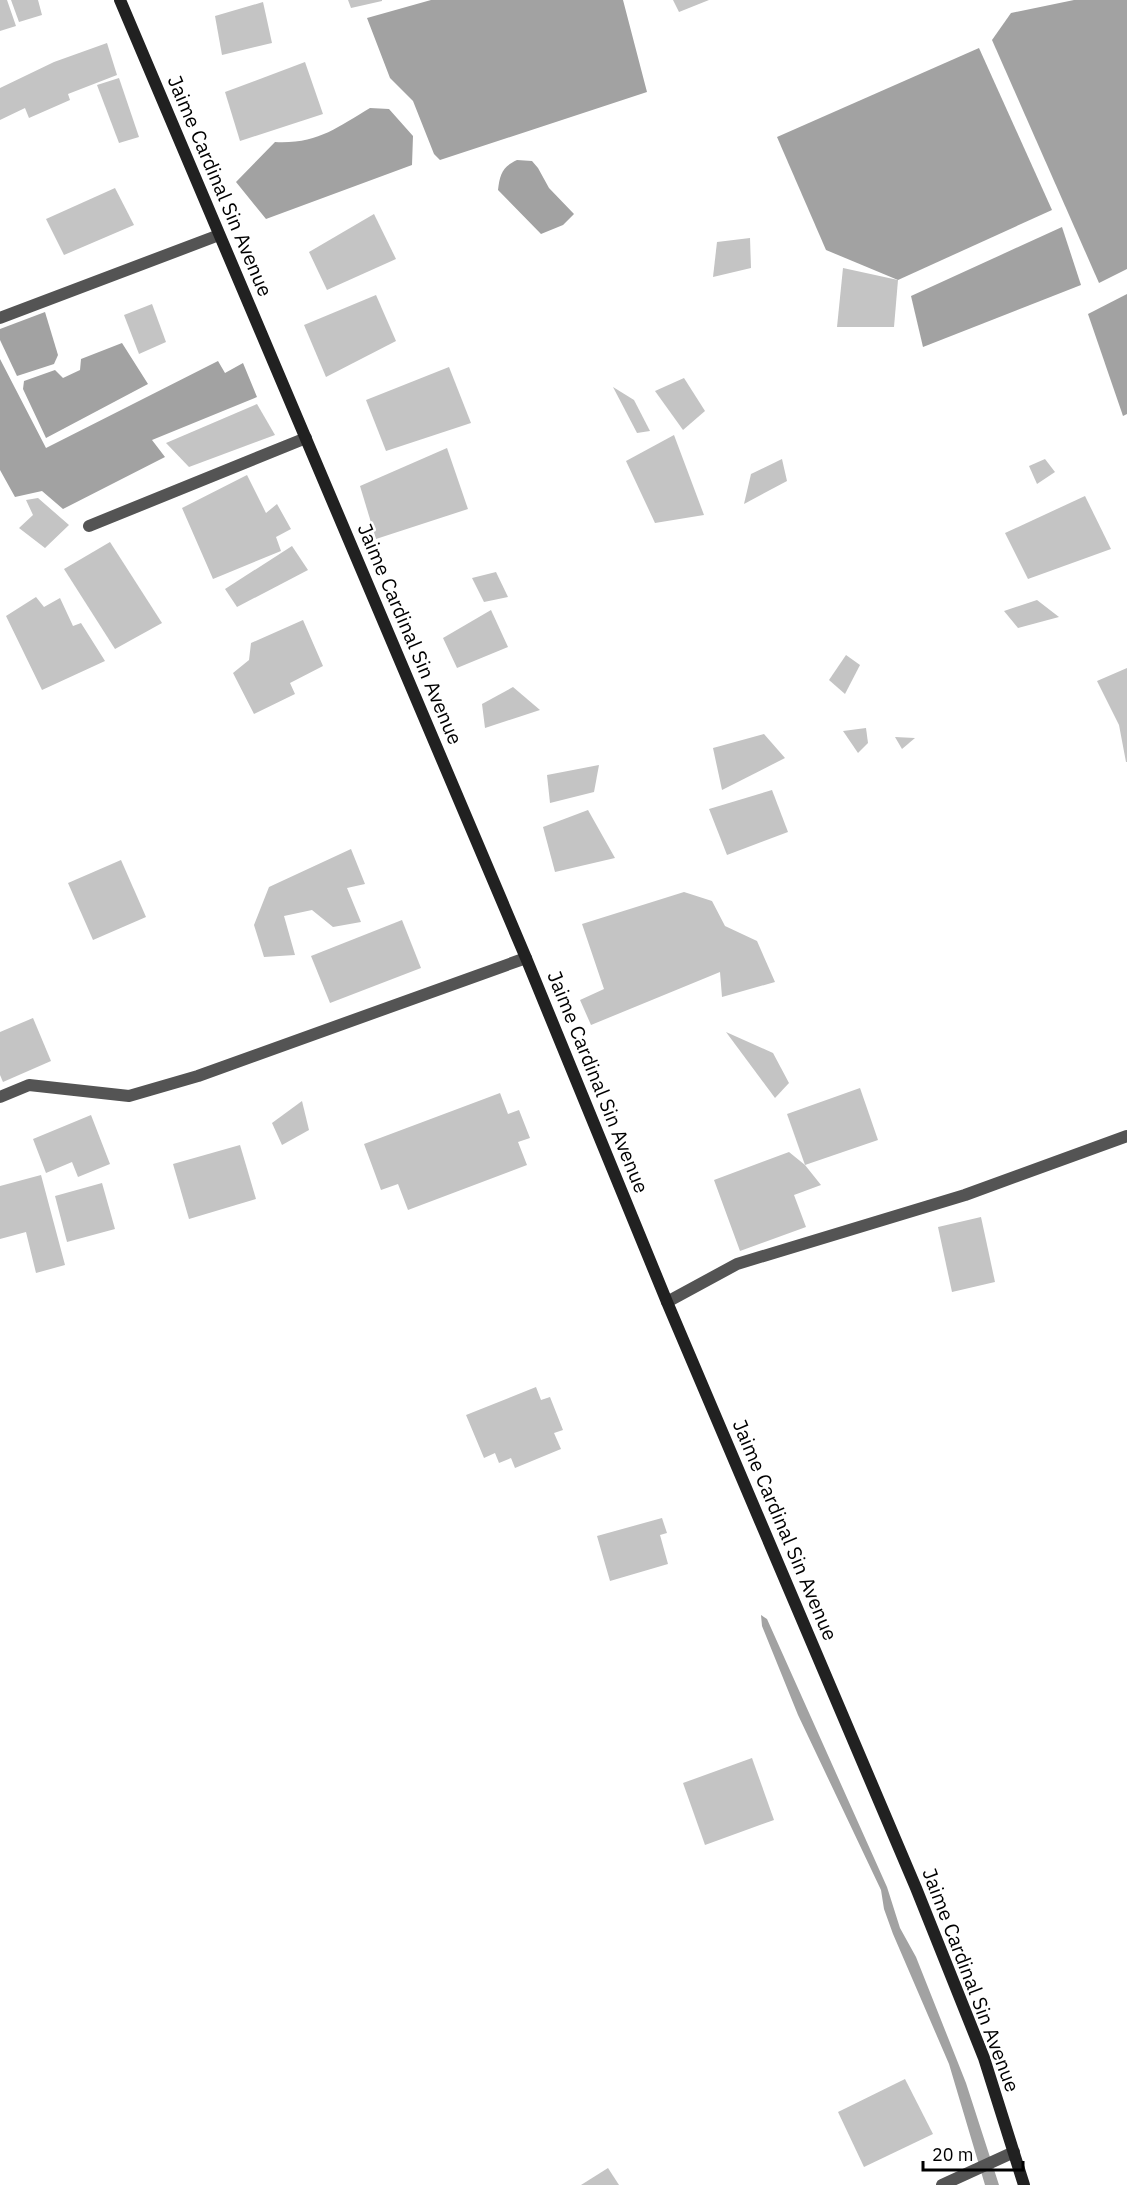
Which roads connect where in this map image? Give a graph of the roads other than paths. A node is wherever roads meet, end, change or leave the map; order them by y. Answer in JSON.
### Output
{"nodes":[{"id":1,"x":120,"y":0,"type":"edge"},
{"id":2,"x":219,"y":235,"type":"junction"},
{"id":3,"x":0,"y":318,"type":"edge"},
{"id":4,"x":306,"y":438,"type":"junction"},
{"id":5,"x":89,"y":526,"type":"dead end"},
{"id":6,"x":526,"y":958,"type":"junction"},
{"id":7,"x":0,"y":1097,"type":"edge"},
{"id":8,"x":1127,"y":1136,"type":"edge"},
{"id":9,"x":667,"y":1302,"type":"junction"},
{"id":10,"x":1013,"y":2153,"type":"junction"},
{"id":11,"x":942,"y":2185,"type":"edge"},
{"id":12,"x":1024,"y":2185,"type":"edge"}],
"edges":[{"from":1,"to":2,"type":"main road","name":"Jaime Cardinal Sin Avenue"},
{"from":2,"to":3,"type":"street"},
{"from":2,"to":4,"type":"main road","name":"Jaime Cardinal Sin Avenue"},
{"from":4,"to":5,"type":"street"},
{"from":4,"to":6,"type":"main road","name":"Jaime Cardinal Sin Avenue"},
{"from":6,"to":7,"type":"street"},
{"from":6,"to":9,"type":"main road","name":"Jaime Cardinal Sin Avenue"},
{"from":8,"to":9,"type":"street"},
{"from":9,"to":10,"type":"main road","name":"Jaime Cardinal Sin Avenue"},
{"from":10,"to":11,"type":"street"},
{"from":10,"to":12,"type":"main road","name":"Jaime Cardinal Sin Avenue"}]}
